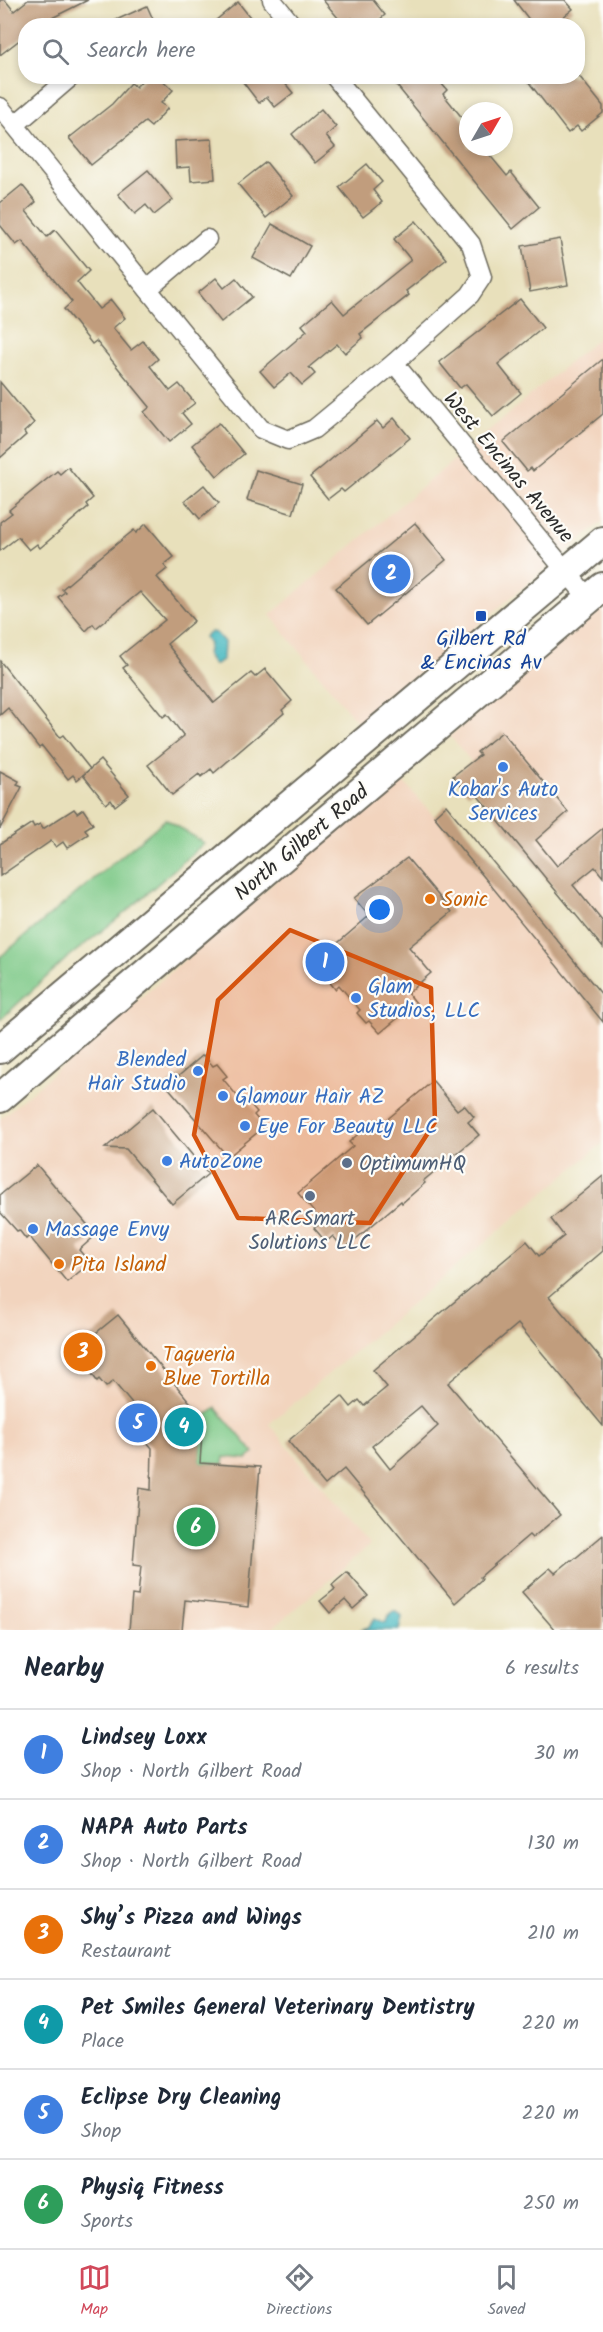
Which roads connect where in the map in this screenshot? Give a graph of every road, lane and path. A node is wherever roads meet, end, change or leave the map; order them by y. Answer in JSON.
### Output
{"nodes":[{"id":1,"x":272,"y":0,"type":"edge"},
{"id":2,"x":287,"y":18,"type":"edge"},
{"id":3,"x":63,"y":84,"type":"edge"},
{"id":4,"x":341,"y":84,"type":"edge"},
{"id":5,"x":0,"y":107,"type":"edge"},
{"id":6,"x":15,"y":125,"type":"junction"},
{"id":7,"x":207,"y":239,"type":"dead end"},
{"id":8,"x":148,"y":289,"type":"junction"},
{"id":9,"x":394,"y":363,"type":"junction"},
{"id":10,"x":603,"y":541,"type":"edge"},
{"id":11,"x":566,"y":572,"type":"junction"},
{"id":12,"x":596,"y":593,"type":"edge"},
{"id":13,"x":278,"y":816,"type":"junction"},
{"id":14,"x":224,"y":905,"type":"junction"},
{"id":15,"x":0,"y":1050,"type":"edge"},
{"id":16,"x":0,"y":1098,"type":"edge"}],
"edges":[{"from":1,"to":2,"type":"street"},
{"from":3,"to":6,"type":"street"},
{"from":4,"to":9,"type":"street"},
{"from":5,"to":6,"type":"street"},
{"from":6,"to":8,"type":"street"},
{"from":7,"to":8,"type":"street"},
{"from":8,"to":9,"type":"street"},
{"from":9,"to":11,"type":"street","name":"West Encinas Avenue"},
{"from":10,"to":11,"type":"main road","name":"North Gilbert Road"},
{"from":11,"to":12,"type":"street","name":"West Encinas Avenue"},
{"from":11,"to":13,"type":"main road","name":"North Gilbert Road"},
{"from":12,"to":14,"type":"main road","name":"North Gilbert Road"},
{"from":13,"to":14,"type":"main road"},
{"from":13,"to":15,"type":"main road","name":"North Gilbert Road"},
{"from":14,"to":16,"type":"main road","name":"North Gilbert Road"}]}
